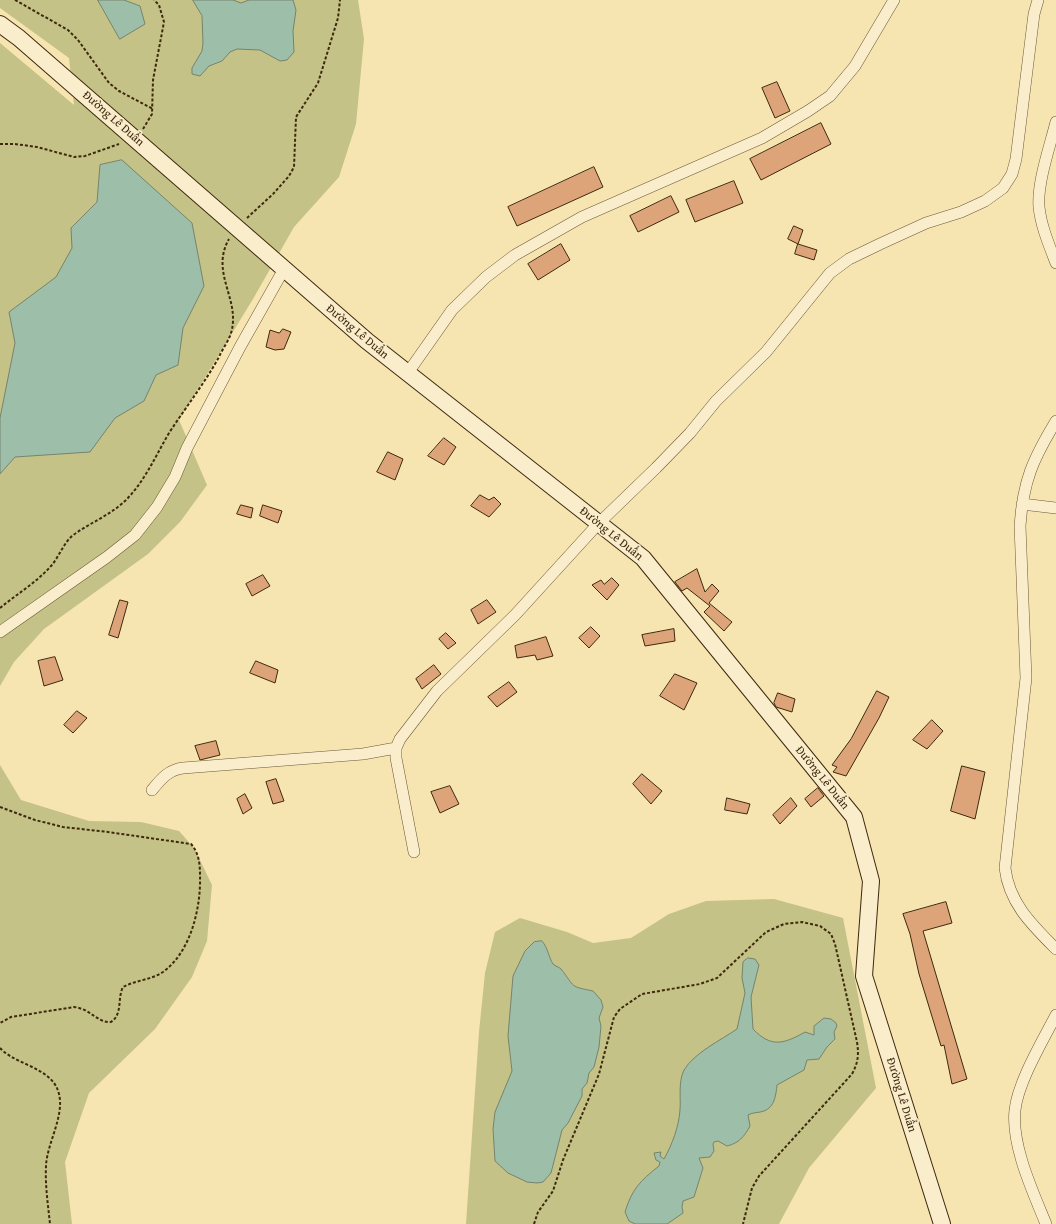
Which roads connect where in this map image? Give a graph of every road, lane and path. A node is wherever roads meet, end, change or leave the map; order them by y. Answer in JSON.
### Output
{"nodes":[{"id":1,"x":15,"y":0,"type":"edge"},
{"id":2,"x":154,"y":0,"type":"edge"},
{"id":3,"x":340,"y":0,"type":"edge"},
{"id":4,"x":894,"y":0,"type":"edge"},
{"id":5,"x":1038,"y":0,"type":"edge"},
{"id":6,"x":0,"y":24,"type":"edge"},
{"id":7,"x":153,"y":109,"type":"junction"},
{"id":8,"x":1056,"y":122,"type":"edge"},
{"id":9,"x":137,"y":139,"type":"junction"},
{"id":10,"x":0,"y":144,"type":"edge"},
{"id":11,"x":237,"y":227,"type":"junction"},
{"id":12,"x":1056,"y":263,"type":"edge"},
{"id":13,"x":284,"y":269,"type":"junction"},
{"id":14,"x":407,"y":374,"type":"junction"},
{"id":15,"x":1056,"y":421,"type":"edge"},
{"id":16,"x":1022,"y":504,"type":"junction"},
{"id":17,"x":1056,"y":508,"type":"edge"},
{"id":18,"x":598,"y":524,"type":"junction"},
{"id":19,"x":0,"y":608,"type":"edge"},
{"id":20,"x":0,"y":632,"type":"edge"},
{"id":21,"x":396,"y":748,"type":"junction"},
{"id":22,"x":152,"y":790,"type":"dead end"},
{"id":23,"x":0,"y":807,"type":"edge"},
{"id":24,"x":414,"y":852,"type":"dead end"},
{"id":25,"x":1056,"y":949,"type":"edge"},
{"id":26,"x":1056,"y":1015,"type":"edge"},
{"id":27,"x":0,"y":1023,"type":"edge"},
{"id":28,"x":0,"y":1048,"type":"edge"},
{"id":29,"x":50,"y":1224,"type":"edge"},
{"id":30,"x":534,"y":1224,"type":"edge"},
{"id":31,"x":743,"y":1224,"type":"edge"},
{"id":32,"x":942,"y":1224,"type":"edge"},
{"id":33,"x":1046,"y":1224,"type":"edge"}],
"edges":[{"from":1,"to":7,"type":"path"},
{"from":2,"to":7,"type":"path"},
{"from":3,"to":11,"type":"path"},
{"from":4,"to":14,"type":"street"},
{"from":5,"to":18,"type":"street"},
{"from":6,"to":9,"type":"main road","name":"Đường Lê Duẩn"},
{"from":7,"to":9,"type":"path"},
{"from":8,"to":12,"type":"street"},
{"from":9,"to":10,"type":"path"},
{"from":9,"to":11,"type":"main road","name":"Đường Lê Duẩn"},
{"from":11,"to":13,"type":"main road","name":"Đường Lê Duẩn"},
{"from":11,"to":19,"type":"path"},
{"from":13,"to":14,"type":"main road","name":"Đường Lê Duẩn"},
{"from":13,"to":20,"type":"street"},
{"from":14,"to":18,"type":"main road","name":"Đường Lê Duẩn"},
{"from":15,"to":16,"type":"street"},
{"from":16,"to":17,"type":"street"},
{"from":16,"to":25,"type":"street"},
{"from":18,"to":21,"type":"street"},
{"from":18,"to":32,"type":"main road","name":"Đường Lê Duẩn"},
{"from":21,"to":22,"type":"street"},
{"from":21,"to":24,"type":"street"},
{"from":23,"to":27,"type":"path"},
{"from":26,"to":33,"type":"street"},
{"from":28,"to":29,"type":"path"},
{"from":30,"to":31,"type":"path"}]}
